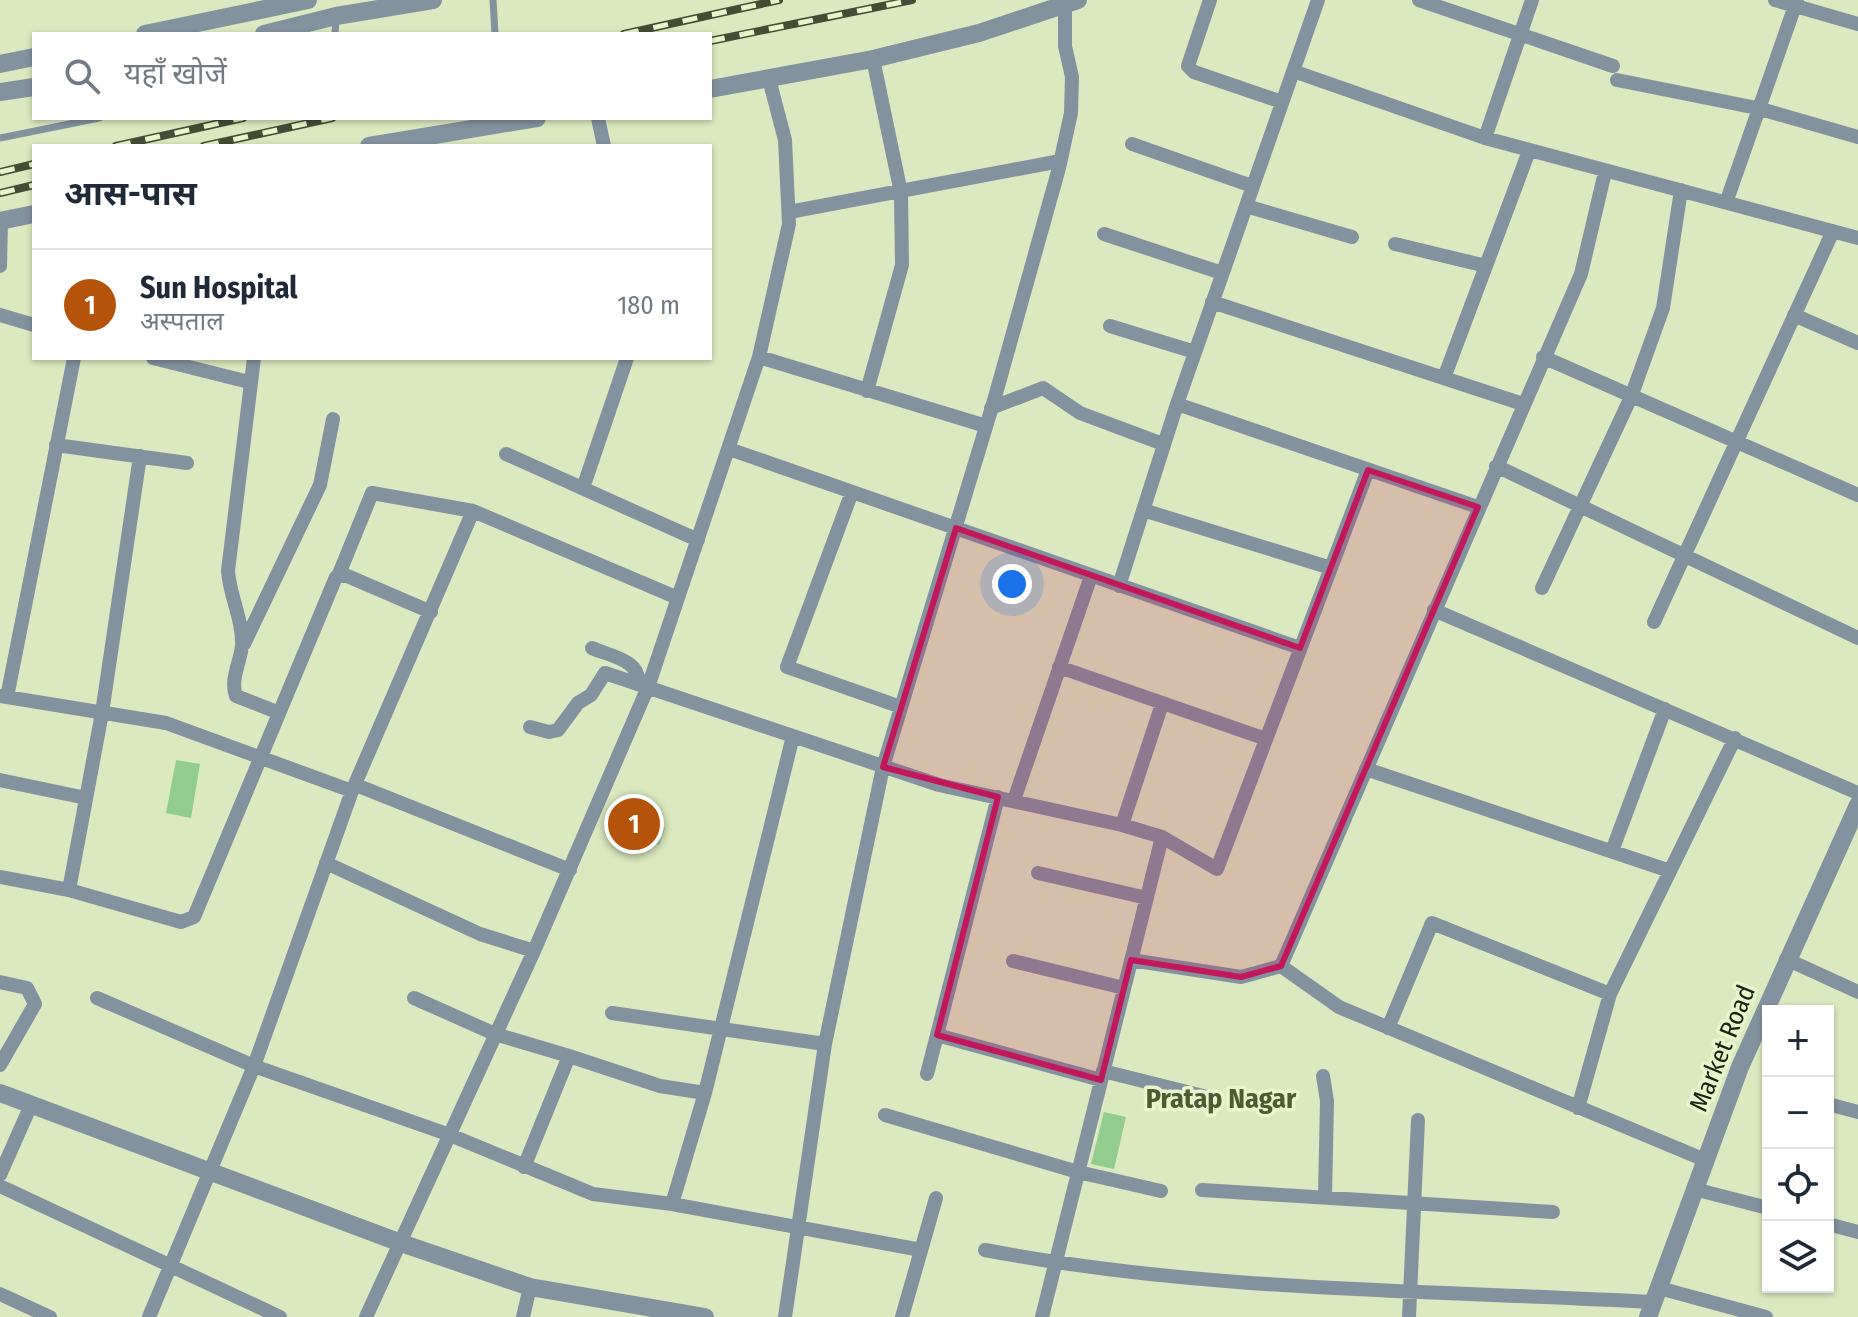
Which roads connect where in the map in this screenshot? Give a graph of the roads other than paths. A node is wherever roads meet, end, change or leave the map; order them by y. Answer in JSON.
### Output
{"nodes":[{"id":1,"x":308,"y":0,"type":"edge"},
{"id":2,"x":433,"y":0,"type":"edge"},
{"id":3,"x":493,"y":0,"type":"edge"},
{"id":4,"x":1210,"y":0,"type":"edge"},
{"id":5,"x":1318,"y":0,"type":"edge"},
{"id":6,"x":1422,"y":0,"type":"edge"},
{"id":7,"x":1532,"y":0,"type":"edge"},
{"id":8,"x":1775,"y":0,"type":"edge"},
{"id":9,"x":1072,"y":3,"type":"edge"},
{"id":10,"x":1796,"y":3,"type":"edge"},
{"id":11,"x":1858,"y":24,"type":"edge"},
{"id":12,"x":336,"y":25,"type":"edge"},
{"id":13,"x":155,"y":32,"type":"edge"},
{"id":14,"x":280,"y":32,"type":"edge"},
{"id":15,"x":495,"y":32,"type":"edge"},
{"id":16,"x":1521,"y":32,"type":"junction"},
{"id":17,"x":32,"y":57,"type":"edge"},
{"id":18,"x":873,"y":59,"type":"junction"},
{"id":19,"x":0,"y":64,"type":"edge"},
{"id":20,"x":1293,"y":71,"type":"junction"},
{"id":21,"x":769,"y":79,"type":"junction"},
{"id":22,"x":32,"y":87,"type":"edge"},
{"id":23,"x":712,"y":89,"type":"edge"},
{"id":24,"x":0,"y":92,"type":"edge"},
{"id":25,"x":1282,"y":102,"type":"junction"},
{"id":26,"x":1757,"y":108,"type":"junction"},
{"id":27,"x":89,"y":120,"type":"edge"},
{"id":28,"x":526,"y":120,"type":"edge"},
{"id":29,"x":598,"y":120,"type":"edge"},
{"id":30,"x":462,"y":132,"type":"edge"},
{"id":31,"x":1858,"y":137,"type":"edge"},
{"id":32,"x":0,"y":138,"type":"edge"},
{"id":33,"x":1485,"y":138,"type":"junction"},
{"id":34,"x":382,"y":144,"type":"edge"},
{"id":35,"x":604,"y":144,"type":"edge"},
{"id":36,"x":1132,"y":144,"type":"dead end"},
{"id":37,"x":1529,"y":151,"type":"junction"},
{"id":38,"x":1060,"y":161,"type":"junction"},
{"id":39,"x":1605,"y":172,"type":"junction"},
{"id":40,"x":1252,"y":186,"type":"junction"},
{"id":41,"x":1681,"y":190,"type":"junction"},
{"id":42,"x":901,"y":193,"type":"junction"},
{"id":43,"x":1727,"y":200,"type":"junction"},
{"id":44,"x":1246,"y":206,"type":"junction"},
{"id":45,"x":789,"y":212,"type":"junction"},
{"id":46,"x":32,"y":214,"type":"edge"},
{"id":47,"x":0,"y":221,"type":"edge"},
{"id":48,"x":1833,"y":231,"type":"junction"},
{"id":49,"x":1104,"y":234,"type":"dead end"},
{"id":50,"x":1352,"y":237,"type":"dead end"},
{"id":51,"x":1858,"y":238,"type":"edge"},
{"id":52,"x":1395,"y":244,"type":"dead end"},
{"id":53,"x":0,"y":266,"type":"edge"},
{"id":54,"x":1486,"y":266,"type":"junction"},
{"id":55,"x":1222,"y":273,"type":"junction"},
{"id":56,"x":1212,"y":302,"type":"junction"},
{"id":57,"x":0,"y":315,"type":"edge"},
{"id":58,"x":1794,"y":315,"type":"junction"},
{"id":59,"x":32,"y":324,"type":"edge"},
{"id":60,"x":1110,"y":326,"type":"dead end"},
{"id":61,"x":1858,"y":343,"type":"edge"},
{"id":62,"x":1195,"y":352,"type":"junction"},
{"id":63,"x":759,"y":357,"type":"junction"},
{"id":64,"x":1543,"y":357,"type":"junction"},
{"id":65,"x":74,"y":360,"type":"edge"},
{"id":66,"x":161,"y":360,"type":"edge"},
{"id":67,"x":254,"y":360,"type":"edge"},
{"id":68,"x":626,"y":360,"type":"edge"},
{"id":69,"x":1444,"y":378,"type":"junction"},
{"id":70,"x":249,"y":382,"type":"junction"},
{"id":71,"x":867,"y":391,"type":"junction"},
{"id":72,"x":1631,"y":397,"type":"junction"},
{"id":73,"x":1177,"y":404,"type":"junction"},
{"id":74,"x":1523,"y":404,"type":"junction"},
{"id":75,"x":991,"y":408,"type":"junction"},
{"id":76,"x":333,"y":419,"type":"dead end"},
{"id":77,"x":986,"y":426,"type":"junction"},
{"id":78,"x":1163,"y":444,"type":"junction"},
{"id":79,"x":1735,"y":444,"type":"junction"},
{"id":80,"x":56,"y":445,"type":"junction"},
{"id":81,"x":729,"y":449,"type":"junction"},
{"id":82,"x":506,"y":454,"type":"dead end"},
{"id":83,"x":140,"y":456,"type":"junction"},
{"id":84,"x":187,"y":463,"type":"dead end"},
{"id":85,"x":1496,"y":466,"type":"junction"},
{"id":86,"x":1368,"y":470,"type":"junction"},
{"id":87,"x":583,"y":488,"type":"junction"},
{"id":88,"x":852,"y":492,"type":"junction"},
{"id":89,"x":1858,"y":495,"type":"edge"},
{"id":90,"x":1580,"y":506,"type":"junction"},
{"id":91,"x":1478,"y":507,"type":"junction"},
{"id":92,"x":1143,"y":510,"type":"junction"},
{"id":93,"x":473,"y":511,"type":"junction"},
{"id":94,"x":956,"y":528,"type":"junction"},
{"id":95,"x":698,"y":540,"type":"junction"},
{"id":96,"x":1684,"y":556,"type":"junction"},
{"id":97,"x":1331,"y":568,"type":"junction"},
{"id":98,"x":339,"y":574,"type":"junction"},
{"id":99,"x":1091,"y":576,"type":"junction"},
{"id":100,"x":1119,"y":586,"type":"junction"},
{"id":101,"x":1542,"y":588,"type":"dead end"},
{"id":102,"x":678,"y":598,"type":"junction"},
{"id":103,"x":1434,"y":610,"type":"junction"},
{"id":104,"x":431,"y":612,"type":"junction"},
{"id":105,"x":1654,"y":622,"type":"dead end"},
{"id":106,"x":1858,"y":638,"type":"edge"},
{"id":107,"x":242,"y":647,"type":"junction"},
{"id":108,"x":592,"y":648,"type":"dead end"},
{"id":109,"x":1300,"y":648,"type":"junction"},
{"id":110,"x":1059,"y":667,"type":"junction"},
{"id":111,"x":643,"y":686,"type":"junction"},
{"id":112,"x":3,"y":696,"type":"edge"},
{"id":113,"x":1162,"y":704,"type":"junction"},
{"id":114,"x":901,"y":707,"type":"junction"},
{"id":115,"x":1665,"y":709,"type":"junction"},
{"id":116,"x":277,"y":712,"type":"junction"},
{"id":117,"x":102,"y":713,"type":"junction"},
{"id":118,"x":530,"y":727,"type":"dead end"},
{"id":119,"x":793,"y":736,"type":"junction"},
{"id":120,"x":1735,"y":738,"type":"junction"},
{"id":121,"x":1266,"y":739,"type":"junction"},
{"id":122,"x":258,"y":757,"type":"junction"},
{"id":123,"x":883,"y":767,"type":"junction"},
{"id":124,"x":1366,"y":769,"type":"junction"},
{"id":125,"x":0,"y":780,"type":"edge"},
{"id":126,"x":354,"y":788,"type":"junction"},
{"id":127,"x":1858,"y":793,"type":"edge"},
{"id":128,"x":998,"y":797,"type":"junction"},
{"id":129,"x":86,"y":798,"type":"junction"},
{"id":130,"x":1014,"y":800,"type":"junction"},
{"id":131,"x":1858,"y":805,"type":"edge"},
{"id":132,"x":1122,"y":825,"type":"junction"},
{"id":133,"x":1162,"y":837,"type":"junction"},
{"id":134,"x":1851,"y":838,"type":"edge"},
{"id":135,"x":1612,"y":851,"type":"junction"},
{"id":136,"x":326,"y":863,"type":"junction"},
{"id":137,"x":570,"y":870,"type":"junction"},
{"id":138,"x":1670,"y":871,"type":"junction"},
{"id":139,"x":1038,"y":873,"type":"dead end"},
{"id":140,"x":0,"y":877,"type":"edge"},
{"id":141,"x":69,"y":890,"type":"junction"},
{"id":142,"x":1147,"y":898,"type":"junction"},
{"id":143,"x":534,"y":951,"type":"junction"},
{"id":144,"x":1786,"y":959,"type":"junction"},
{"id":145,"x":1131,"y":960,"type":"junction"},
{"id":146,"x":1013,"y":961,"type":"dead end"},
{"id":147,"x":1281,"y":966,"type":"junction"},
{"id":148,"x":0,"y":982,"type":"edge"},
{"id":149,"x":1124,"y":988,"type":"junction"},
{"id":150,"x":1858,"y":992,"type":"edge"},
{"id":151,"x":1610,"y":994,"type":"junction"},
{"id":152,"x":97,"y":998,"type":"dead end"},
{"id":153,"x":414,"y":998,"type":"dead end"},
{"id":154,"x":612,"y":1013,"type":"dead end"},
{"id":155,"x":1388,"y":1028,"type":"junction"},
{"id":156,"x":719,"y":1030,"type":"junction"},
{"id":157,"x":495,"y":1034,"type":"junction"},
{"id":158,"x":937,"y":1035,"type":"junction"},
{"id":159,"x":825,"y":1044,"type":"junction"},
{"id":160,"x":569,"y":1056,"type":"junction"},
{"id":161,"x":0,"y":1065,"type":"edge"},
{"id":162,"x":254,"y":1066,"type":"junction"},
{"id":163,"x":927,"y":1074,"type":"dead end"},
{"id":164,"x":1102,"y":1076,"type":"junction"},
{"id":165,"x":1323,"y":1076,"type":"dead end"},
{"id":166,"x":0,"y":1093,"type":"edge"},
{"id":167,"x":705,"y":1093,"type":"junction"},
{"id":168,"x":1215,"y":1099,"type":"dead end"},
{"id":169,"x":31,"y":1105,"type":"junction"},
{"id":170,"x":1834,"y":1106,"type":"edge"},
{"id":171,"x":1578,"y":1108,"type":"junction"},
{"id":172,"x":1858,"y":1112,"type":"edge"},
{"id":173,"x":885,"y":1115,"type":"dead end"},
{"id":174,"x":1418,"y":1120,"type":"dead end"},
{"id":175,"x":450,"y":1135,"type":"junction"},
{"id":176,"x":1705,"y":1160,"type":"junction"},
{"id":177,"x":524,"y":1167,"type":"junction"},
{"id":178,"x":208,"y":1172,"type":"junction"},
{"id":179,"x":1078,"y":1172,"type":"junction"},
{"id":180,"x":0,"y":1175,"type":"edge"},
{"id":181,"x":0,"y":1186,"type":"edge"},
{"id":182,"x":1694,"y":1189,"type":"junction"},
{"id":183,"x":1202,"y":1190,"type":"dead end"},
{"id":184,"x":1161,"y":1191,"type":"dead end"},
{"id":185,"x":1325,"y":1197,"type":"junction"},
{"id":186,"x":936,"y":1198,"type":"dead end"},
{"id":187,"x":1415,"y":1202,"type":"junction"},
{"id":188,"x":672,"y":1204,"type":"junction"},
{"id":189,"x":1762,"y":1206,"type":"edge"},
{"id":190,"x":1553,"y":1212,"type":"dead end"},
{"id":191,"x":1834,"y":1226,"type":"edge"},
{"id":192,"x":798,"y":1228,"type":"junction"},
{"id":193,"x":1858,"y":1232,"type":"edge"},
{"id":194,"x":401,"y":1243,"type":"junction"},
{"id":195,"x":921,"y":1250,"type":"junction"},
{"id":196,"x":985,"y":1250,"type":"dead end"},
{"id":197,"x":1055,"y":1263,"type":"junction"},
{"id":198,"x":170,"y":1265,"type":"junction"},
{"id":199,"x":530,"y":1287,"type":"junction"},
{"id":200,"x":1410,"y":1290,"type":"junction"},
{"id":201,"x":0,"y":1294,"type":"edge"},
{"id":202,"x":1654,"y":1302,"type":"edge"},
{"id":203,"x":50,"y":1317,"type":"edge"},
{"id":204,"x":149,"y":1317,"type":"edge"},
{"id":205,"x":280,"y":1317,"type":"edge"},
{"id":206,"x":366,"y":1317,"type":"edge"},
{"id":207,"x":523,"y":1317,"type":"edge"},
{"id":208,"x":705,"y":1317,"type":"edge"},
{"id":209,"x":785,"y":1317,"type":"edge"},
{"id":210,"x":902,"y":1317,"type":"edge"},
{"id":211,"x":1042,"y":1317,"type":"edge"},
{"id":212,"x":1409,"y":1317,"type":"edge"},
{"id":213,"x":1766,"y":1317,"type":"edge"}],
"edges":[{"from":1,"to":13,"type":"street"},
{"from":2,"to":12,"type":"street"},
{"from":3,"to":15,"type":"lane"},
{"from":4,"to":25,"type":"street"},
{"from":5,"to":20,"type":"street"},
{"from":6,"to":16,"type":"street"},
{"from":7,"to":16,"type":"street"},
{"from":8,"to":10,"type":"street"},
{"from":9,"to":18,"type":"street"},
{"from":9,"to":38,"type":"street"},
{"from":10,"to":11,"type":"street"},
{"from":10,"to":26,"type":"street"},
{"from":12,"to":14,"type":"street"},
{"from":16,"to":26,"type":"street"},
{"from":16,"to":33,"type":"street"},
{"from":17,"to":19,"type":"street"},
{"from":18,"to":21,"type":"street"},
{"from":18,"to":42,"type":"street"},
{"from":20,"to":25,"type":"street"},
{"from":20,"to":33,"type":"street"},
{"from":21,"to":23,"type":"street"},
{"from":21,"to":45,"type":"street"},
{"from":22,"to":24,"type":"street"},
{"from":25,"to":40,"type":"street"},
{"from":26,"to":31,"type":"street"},
{"from":26,"to":43,"type":"street"},
{"from":27,"to":32,"type":"lane"},
{"from":28,"to":30,"type":"street"},
{"from":29,"to":35,"type":"street"},
{"from":30,"to":34,"type":"street"},
{"from":33,"to":37,"type":"street"},
{"from":36,"to":40,"type":"street"},
{"from":37,"to":39,"type":"street"},
{"from":37,"to":54,"type":"street"},
{"from":38,"to":42,"type":"street"},
{"from":38,"to":75,"type":"street"},
{"from":39,"to":41,"type":"street"},
{"from":39,"to":64,"type":"street"},
{"from":40,"to":44,"type":"street"},
{"from":41,"to":43,"type":"street"},
{"from":41,"to":72,"type":"street"},
{"from":42,"to":45,"type":"street"},
{"from":42,"to":71,"type":"street"},
{"from":43,"to":48,"type":"street"},
{"from":44,"to":50,"type":"street"},
{"from":44,"to":55,"type":"street"},
{"from":45,"to":63,"type":"street"},
{"from":46,"to":47,"type":"street"},
{"from":47,"to":53,"type":"street"},
{"from":48,"to":51,"type":"street"},
{"from":48,"to":58,"type":"street"},
{"from":49,"to":55,"type":"street"},
{"from":52,"to":54,"type":"street"},
{"from":54,"to":69,"type":"street"},
{"from":55,"to":56,"type":"street"},
{"from":56,"to":62,"type":"street"},
{"from":56,"to":69,"type":"street"},
{"from":57,"to":59,"type":"street"},
{"from":58,"to":61,"type":"street"},
{"from":58,"to":79,"type":"street"},
{"from":60,"to":62,"type":"street"},
{"from":62,"to":73,"type":"street"},
{"from":63,"to":71,"type":"street"},
{"from":63,"to":81,"type":"street"},
{"from":64,"to":72,"type":"street"},
{"from":64,"to":74,"type":"street"},
{"from":65,"to":80,"type":"street"},
{"from":66,"to":70,"type":"street"},
{"from":67,"to":70,"type":"street"},
{"from":68,"to":87,"type":"street"},
{"from":69,"to":74,"type":"street"},
{"from":70,"to":107,"type":"street"},
{"from":71,"to":77,"type":"street"},
{"from":72,"to":79,"type":"street"},
{"from":72,"to":90,"type":"street"},
{"from":73,"to":78,"type":"street"},
{"from":73,"to":86,"type":"street"},
{"from":74,"to":85,"type":"street"},
{"from":75,"to":77,"type":"street"},
{"from":75,"to":78,"type":"street"},
{"from":76,"to":107,"type":"street"},
{"from":77,"to":94,"type":"street"},
{"from":78,"to":92,"type":"street"},
{"from":79,"to":89,"type":"street"},
{"from":79,"to":96,"type":"street"},
{"from":80,"to":83,"type":"street"},
{"from":80,"to":112,"type":"street"},
{"from":81,"to":88,"type":"street"},
{"from":81,"to":95,"type":"street"},
{"from":82,"to":87,"type":"street"},
{"from":83,"to":84,"type":"street"},
{"from":83,"to":117,"type":"street"},
{"from":85,"to":90,"type":"street"},
{"from":85,"to":91,"type":"street"},
{"from":86,"to":91,"type":"street"},
{"from":86,"to":97,"type":"street"},
{"from":87,"to":95,"type":"street"},
{"from":88,"to":94,"type":"street"},
{"from":88,"to":114,"type":"street"},
{"from":90,"to":96,"type":"street"},
{"from":90,"to":101,"type":"street"},
{"from":91,"to":103,"type":"street"},
{"from":92,"to":97,"type":"street"},
{"from":92,"to":100,"type":"street"},
{"from":93,"to":98,"type":"street"},
{"from":93,"to":102,"type":"street"},
{"from":93,"to":104,"type":"street"},
{"from":94,"to":99,"type":"street"},
{"from":94,"to":114,"type":"street"},
{"from":95,"to":102,"type":"street"},
{"from":96,"to":105,"type":"street"},
{"from":96,"to":106,"type":"street"},
{"from":97,"to":109,"type":"street"},
{"from":98,"to":104,"type":"street"},
{"from":98,"to":116,"type":"street"},
{"from":99,"to":100,"type":"street"},
{"from":99,"to":110,"type":"street"},
{"from":100,"to":109,"type":"street"},
{"from":102,"to":111,"type":"street"},
{"from":103,"to":115,"type":"street"},
{"from":103,"to":124,"type":"street"},
{"from":104,"to":126,"type":"street"},
{"from":107,"to":116,"type":"street"},
{"from":108,"to":111,"type":"street"},
{"from":109,"to":121,"type":"street"},
{"from":110,"to":113,"type":"street"},
{"from":110,"to":130,"type":"street"},
{"from":111,"to":118,"type":"street"},
{"from":111,"to":119,"type":"street"},
{"from":111,"to":137,"type":"street"},
{"from":112,"to":117,"type":"street"},
{"from":113,"to":121,"type":"street"},
{"from":113,"to":132,"type":"street"},
{"from":114,"to":123,"type":"street"},
{"from":115,"to":120,"type":"street"},
{"from":115,"to":135,"type":"street"},
{"from":116,"to":122,"type":"street"},
{"from":117,"to":122,"type":"street"},
{"from":117,"to":129,"type":"street"},
{"from":119,"to":123,"type":"street"},
{"from":119,"to":156,"type":"street"},
{"from":120,"to":127,"type":"street"},
{"from":120,"to":138,"type":"street"},
{"from":121,"to":133,"type":"street"},
{"from":122,"to":126,"type":"street"},
{"from":122,"to":141,"type":"street"},
{"from":123,"to":128,"type":"street"},
{"from":123,"to":159,"type":"street"},
{"from":124,"to":135,"type":"street"},
{"from":124,"to":147,"type":"street"},
{"from":125,"to":129,"type":"street"},
{"from":126,"to":136,"type":"street"},
{"from":126,"to":137,"type":"street"},
{"from":128,"to":130,"type":"street"},
{"from":128,"to":158,"type":"street"},
{"from":129,"to":141,"type":"street"},
{"from":130,"to":132,"type":"street"},
{"from":131,"to":134,"type":"street","name":"Market Road"},
{"from":132,"to":133,"type":"street"},
{"from":133,"to":142,"type":"street"},
{"from":134,"to":144,"type":"street","name":"Market Road"},
{"from":135,"to":138,"type":"street"},
{"from":136,"to":143,"type":"street"},
{"from":136,"to":162,"type":"street"},
{"from":137,"to":143,"type":"street"},
{"from":138,"to":151,"type":"street"},
{"from":139,"to":142,"type":"street"},
{"from":140,"to":141,"type":"street"},
{"from":142,"to":145,"type":"street"},
{"from":143,"to":157,"type":"street"},
{"from":144,"to":150,"type":"street"},
{"from":144,"to":176,"type":"street","name":"Market Road"},
{"from":145,"to":147,"type":"street"},
{"from":145,"to":149,"type":"street"},
{"from":146,"to":149,"type":"street"},
{"from":147,"to":155,"type":"street"},
{"from":148,"to":161,"type":"street"},
{"from":149,"to":164,"type":"street"},
{"from":151,"to":155,"type":"street"},
{"from":151,"to":171,"type":"street"},
{"from":152,"to":162,"type":"street"},
{"from":153,"to":157,"type":"street"},
{"from":154,"to":156,"type":"street"},
{"from":155,"to":171,"type":"street"},
{"from":156,"to":159,"type":"street"},
{"from":156,"to":167,"type":"street"},
{"from":157,"to":160,"type":"street"},
{"from":157,"to":175,"type":"street"},
{"from":158,"to":163,"type":"street"},
{"from":158,"to":164,"type":"street"},
{"from":159,"to":192,"type":"street"},
{"from":160,"to":167,"type":"street"},
{"from":160,"to":177,"type":"street"},
{"from":162,"to":175,"type":"street"},
{"from":162,"to":178,"type":"street"},
{"from":164,"to":168,"type":"street"},
{"from":164,"to":179,"type":"street"},
{"from":165,"to":185,"type":"street"},
{"from":166,"to":169,"type":"street"},
{"from":167,"to":188,"type":"street"},
{"from":169,"to":178,"type":"street"},
{"from":169,"to":180,"type":"street"},
{"from":170,"to":172,"type":"street"},
{"from":171,"to":176,"type":"street"},
{"from":173,"to":179,"type":"street"},
{"from":174,"to":187,"type":"street"},
{"from":175,"to":177,"type":"street"},
{"from":175,"to":194,"type":"street"},
{"from":176,"to":182,"type":"street","name":"Market Road"},
{"from":177,"to":188,"type":"street"},
{"from":178,"to":194,"type":"street"},
{"from":178,"to":198,"type":"street"},
{"from":179,"to":184,"type":"street"},
{"from":179,"to":197,"type":"street"},
{"from":181,"to":198,"type":"street"},
{"from":182,"to":189,"type":"street"},
{"from":182,"to":202,"type":"street","name":"Market Road"},
{"from":183,"to":185,"type":"street"},
{"from":185,"to":187,"type":"street"},
{"from":186,"to":195,"type":"street"},
{"from":187,"to":190,"type":"street"},
{"from":187,"to":200,"type":"street"},
{"from":188,"to":192,"type":"street"},
{"from":191,"to":193,"type":"street"},
{"from":192,"to":195,"type":"street"},
{"from":192,"to":209,"type":"street"},
{"from":194,"to":199,"type":"street"},
{"from":194,"to":206,"type":"street"},
{"from":195,"to":210,"type":"street"},
{"from":196,"to":197,"type":"street"},
{"from":197,"to":200,"type":"street"},
{"from":197,"to":211,"type":"street"},
{"from":198,"to":204,"type":"street"},
{"from":198,"to":205,"type":"street"},
{"from":199,"to":207,"type":"street"},
{"from":199,"to":208,"type":"street"},
{"from":200,"to":202,"type":"street"},
{"from":200,"to":212,"type":"street"},
{"from":201,"to":203,"type":"street"},
{"from":202,"to":213,"type":"street"}]}
